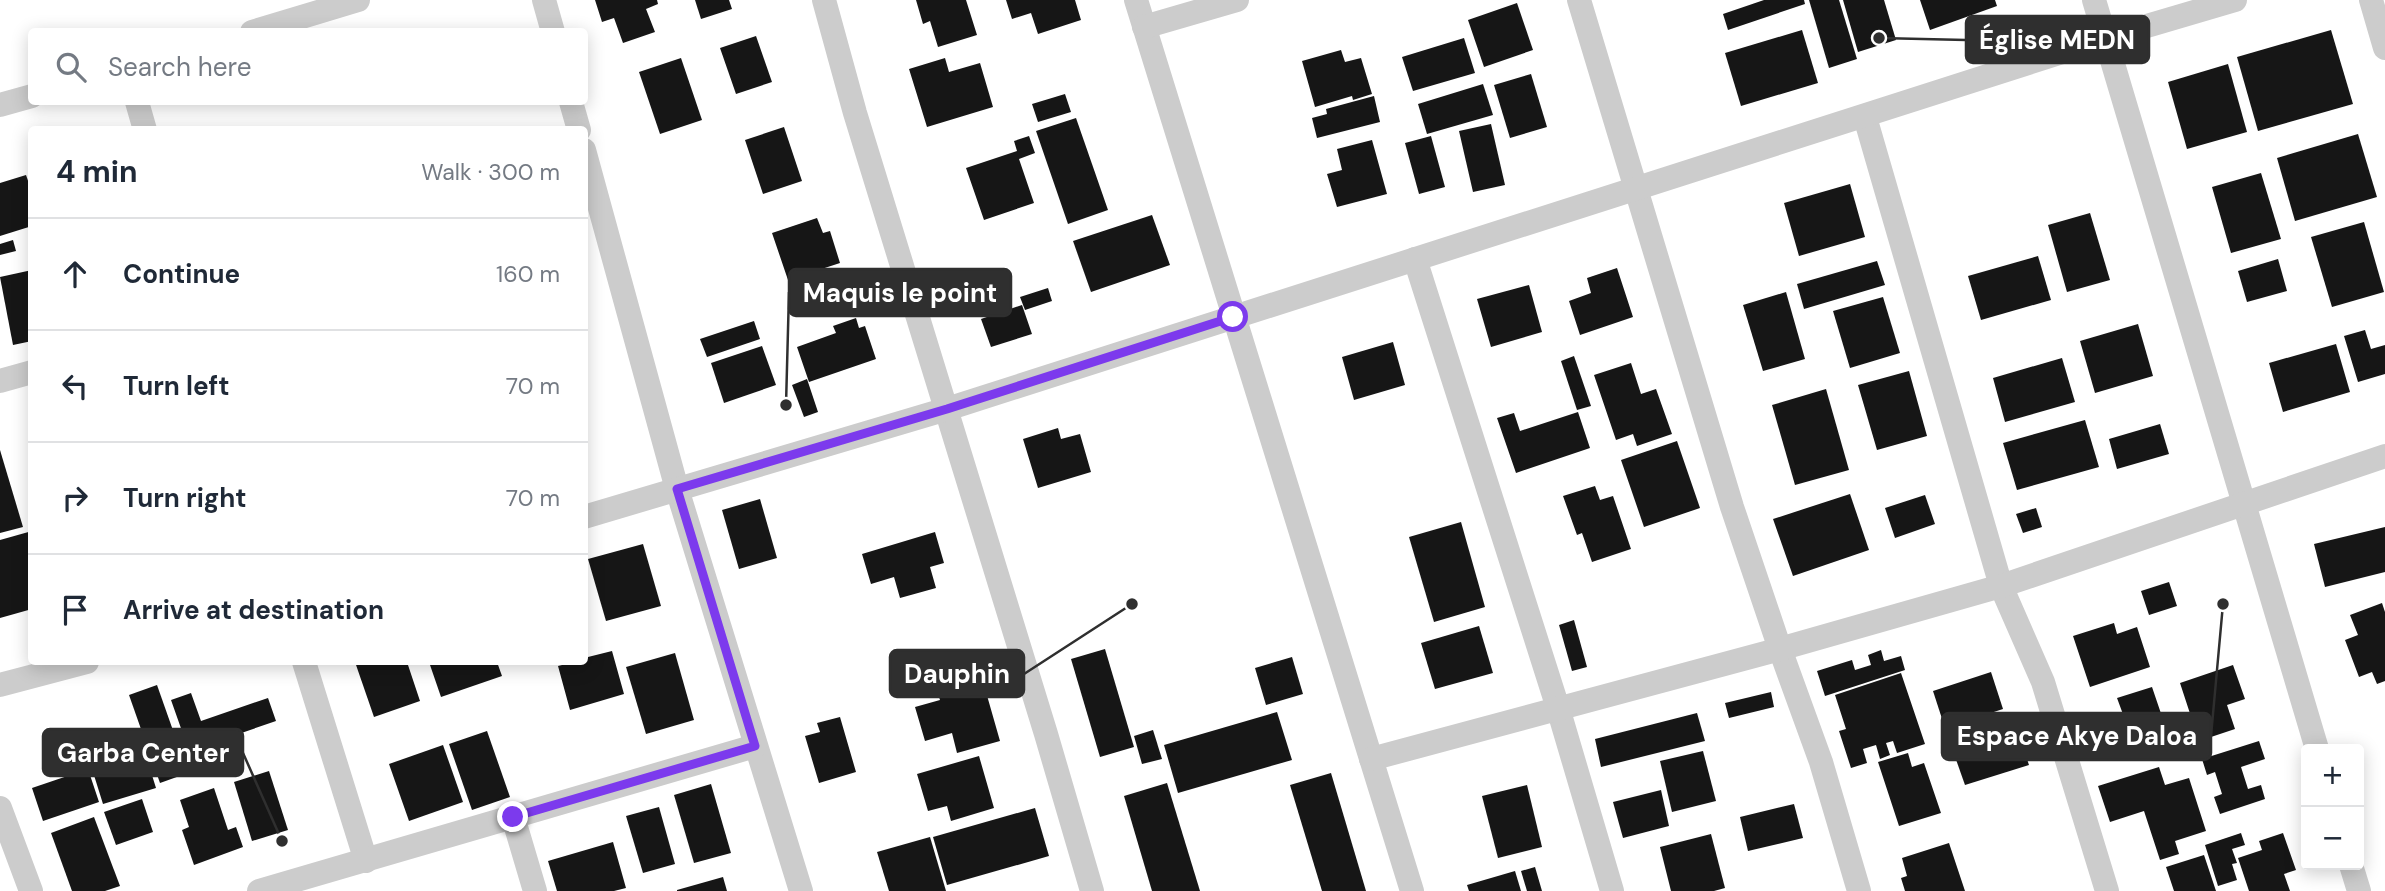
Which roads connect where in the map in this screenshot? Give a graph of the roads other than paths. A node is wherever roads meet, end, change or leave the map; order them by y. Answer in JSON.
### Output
{"nodes":[{"id":1,"x":358,"y":0,"type":"edge"},
{"id":2,"x":544,"y":0,"type":"edge"},
{"id":3,"x":824,"y":0,"type":"edge"},
{"id":4,"x":1136,"y":0,"type":"edge"},
{"id":5,"x":1237,"y":0,"type":"edge"},
{"id":6,"x":1579,"y":0,"type":"edge"},
{"id":7,"x":2094,"y":0,"type":"edge"},
{"id":8,"x":2235,"y":0,"type":"edge"},
{"id":9,"x":2371,"y":0,"type":"edge"},
{"id":10,"x":1144,"y":27,"type":"junction"},
{"id":11,"x":264,"y":28,"type":"edge"},
{"id":12,"x":552,"y":28,"type":"edge"},
{"id":13,"x":2106,"y":38,"type":"junction"},
{"id":14,"x":2385,"y":48,"type":"edge"},
{"id":15,"x":28,"y":97,"type":"edge"},
{"id":16,"x":0,"y":105,"type":"edge"},
{"id":17,"x":138,"y":105,"type":"edge"},
{"id":18,"x":573,"y":105,"type":"edge"},
{"id":19,"x":1865,"y":117,"type":"junction"},
{"id":20,"x":144,"y":126,"type":"edge"},
{"id":21,"x":578,"y":126,"type":"edge"},
{"id":22,"x":588,"y":178,"type":"edge"},
{"id":23,"x":1637,"y":189,"type":"junction"},
{"id":24,"x":593,"y":213,"type":"edge"},
{"id":25,"x":1415,"y":259,"type":"junction"},
{"id":26,"x":1233,"y":317,"type":"junction"},
{"id":27,"x":28,"y":373,"type":"edge"},
{"id":28,"x":0,"y":381,"type":"edge"},
{"id":29,"x":947,"y":409,"type":"junction"},
{"id":30,"x":2385,"y":456,"type":"edge"},
{"id":31,"x":677,"y":489,"type":"junction"},
{"id":32,"x":2244,"y":503,"type":"junction"},
{"id":33,"x":588,"y":516,"type":"edge"},
{"id":34,"x":2001,"y":586,"type":"junction"},
{"id":35,"x":1780,"y":649,"type":"junction"},
{"id":36,"x":76,"y":665,"type":"edge"},
{"id":37,"x":305,"y":665,"type":"edge"},
{"id":38,"x":0,"y":685,"type":"edge"},
{"id":39,"x":1558,"y":708,"type":"junction"},
{"id":40,"x":2316,"y":744,"type":"edge"},
{"id":41,"x":755,"y":746,"type":"junction"},
{"id":42,"x":1371,"y":759,"type":"junction"},
{"id":43,"x":0,"y":808,"type":"edge"},
{"id":44,"x":513,"y":817,"type":"junction"},
{"id":45,"x":366,"y":861,"type":"junction"},
{"id":46,"x":2353,"y":870,"type":"edge"},
{"id":47,"x":323,"y":882,"type":"edge"},
{"id":48,"x":31,"y":891,"type":"edge"},
{"id":49,"x":259,"y":891,"type":"edge"},
{"id":50,"x":535,"y":891,"type":"edge"},
{"id":51,"x":802,"y":891,"type":"edge"},
{"id":52,"x":1092,"y":891,"type":"edge"},
{"id":53,"x":1412,"y":891,"type":"edge"},
{"id":54,"x":1612,"y":891,"type":"edge"},
{"id":55,"x":1859,"y":891,"type":"edge"},
{"id":56,"x":2107,"y":891,"type":"edge"},
{"id":57,"x":2359,"y":891,"type":"edge"}],
"edges":[{"from":1,"to":11,"type":"street"},
{"from":2,"to":12,"type":"street"},
{"from":3,"to":29,"type":"street"},
{"from":4,"to":10,"type":"street"},
{"from":5,"to":10,"type":"street"},
{"from":6,"to":23,"type":"street"},
{"from":7,"to":13,"type":"street"},
{"from":8,"to":13,"type":"street"},
{"from":9,"to":14,"type":"street"},
{"from":10,"to":26,"type":"street"},
{"from":13,"to":19,"type":"street"},
{"from":13,"to":32,"type":"street"},
{"from":15,"to":16,"type":"street"},
{"from":17,"to":20,"type":"street"},
{"from":18,"to":21,"type":"street"},
{"from":19,"to":23,"type":"street"},
{"from":19,"to":34,"type":"street"},
{"from":22,"to":24,"type":"street"},
{"from":23,"to":25,"type":"street"},
{"from":23,"to":35,"type":"street"},
{"from":24,"to":31,"type":"street"},
{"from":25,"to":26,"type":"street"},
{"from":25,"to":39,"type":"street"},
{"from":26,"to":29,"type":"street"},
{"from":26,"to":42,"type":"street"},
{"from":27,"to":28,"type":"street"},
{"from":29,"to":31,"type":"street"},
{"from":29,"to":52,"type":"street"},
{"from":30,"to":32,"type":"street"},
{"from":31,"to":33,"type":"street"},
{"from":31,"to":41,"type":"street"},
{"from":32,"to":34,"type":"street"},
{"from":32,"to":40,"type":"street"},
{"from":34,"to":35,"type":"street"},
{"from":34,"to":56,"type":"street"},
{"from":35,"to":39,"type":"street"},
{"from":35,"to":55,"type":"street"},
{"from":36,"to":38,"type":"street"},
{"from":37,"to":45,"type":"street"},
{"from":39,"to":42,"type":"street"},
{"from":39,"to":54,"type":"street"},
{"from":41,"to":44,"type":"street"},
{"from":41,"to":51,"type":"street"},
{"from":42,"to":53,"type":"street"},
{"from":43,"to":48,"type":"street"},
{"from":44,"to":45,"type":"street"},
{"from":44,"to":50,"type":"street"},
{"from":45,"to":47,"type":"street"},
{"from":46,"to":57,"type":"street"},
{"from":47,"to":49,"type":"street"}]}
